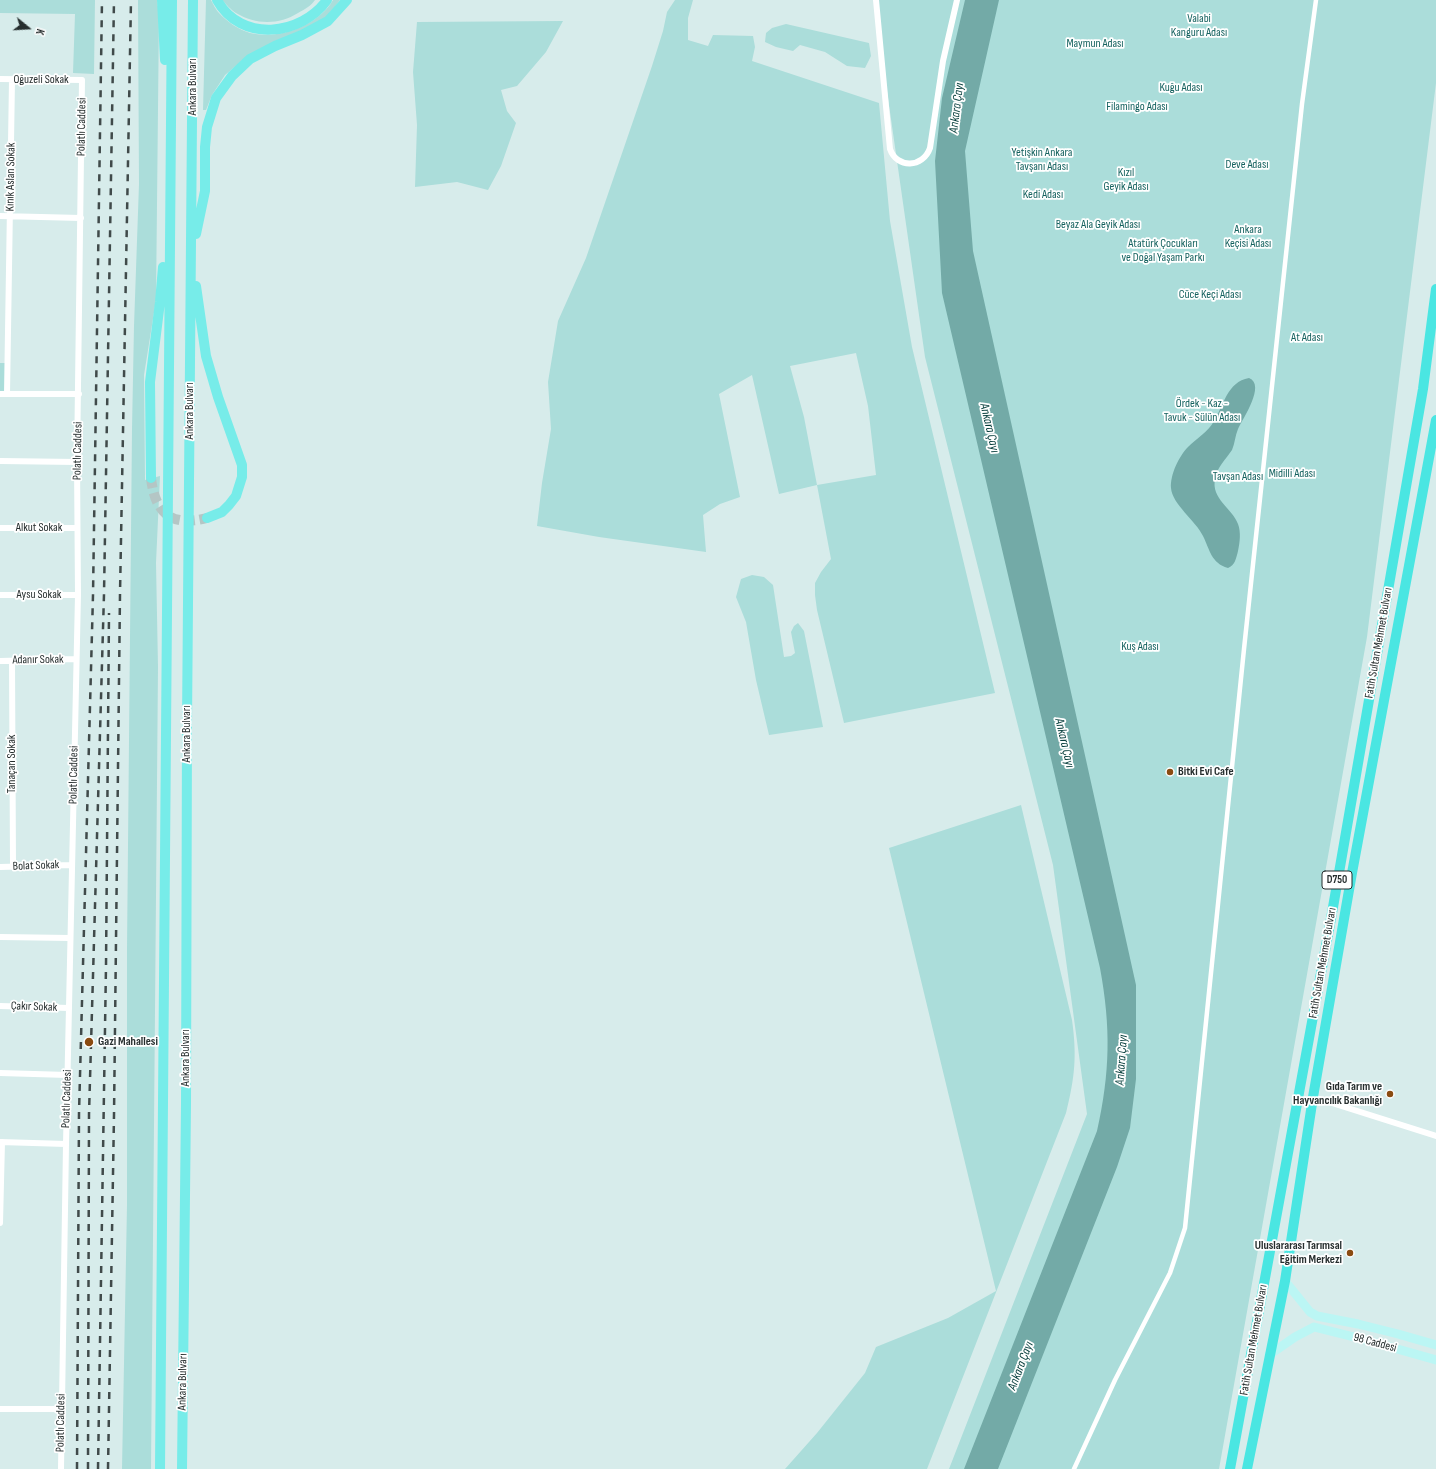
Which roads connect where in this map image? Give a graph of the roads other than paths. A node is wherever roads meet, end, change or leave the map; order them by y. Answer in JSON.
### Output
{"nodes":[{"id":1,"x":162,"y":0,"type":"edge"},
{"id":2,"x":172,"y":0,"type":"edge"},
{"id":3,"x":193,"y":0,"type":"edge"},
{"id":4,"x":218,"y":0,"type":"edge"},
{"id":5,"x":327,"y":0,"type":"edge"},
{"id":6,"x":347,"y":0,"type":"edge"},
{"id":7,"x":876,"y":0,"type":"edge"},
{"id":8,"x":957,"y":0,"type":"edge"},
{"id":9,"x":1316,"y":0,"type":"edge"},
{"id":10,"x":0,"y":79,"type":"edge"},
{"id":11,"x":12,"y":80,"type":"junction"},
{"id":12,"x":82,"y":80,"type":"joint"},
{"id":13,"x":170,"y":176,"type":"junction"},
{"id":14,"x":0,"y":216,"type":"edge"},
{"id":15,"x":10,"y":216,"type":"junction"},
{"id":16,"x":81,"y":218,"type":"junction"},
{"id":17,"x":191,"y":257,"type":"junction"},
{"id":18,"x":1436,"y":290,"type":"edge"},
{"id":19,"x":0,"y":394,"type":"edge"},
{"id":20,"x":7,"y":394,"type":"junction"},
{"id":21,"x":78,"y":394,"type":"junction"},
{"id":22,"x":1436,"y":420,"type":"edge"},
{"id":23,"x":0,"y":462,"type":"edge"},
{"id":24,"x":77,"y":462,"type":"junction"},
{"id":25,"x":151,"y":478,"type":"tunnel mouth"},
{"id":26,"x":207,"y":518,"type":"tunnel mouth"},
{"id":27,"x":0,"y":528,"type":"edge"},
{"id":28,"x":77,"y":528,"type":"junction"},
{"id":29,"x":0,"y":595,"type":"edge"},
{"id":30,"x":78,"y":595,"type":"junction"},
{"id":31,"x":76,"y":659,"type":"junction"},
{"id":32,"x":0,"y":661,"type":"edge"},
{"id":33,"x":12,"y":661,"type":"junction"},
{"id":34,"x":72,"y":865,"type":"junction"},
{"id":35,"x":13,"y":867,"type":"junction"},
{"id":36,"x":0,"y":868,"type":"edge"},
{"id":37,"x":0,"y":937,"type":"edge"},
{"id":38,"x":70,"y":938,"type":"junction"},
{"id":39,"x":0,"y":1006,"type":"edge"},
{"id":40,"x":69,"y":1008,"type":"junction"},
{"id":41,"x":0,"y":1073,"type":"edge"},
{"id":42,"x":68,"y":1075,"type":"junction"},
{"id":43,"x":1313,"y":1097,"type":"junction"},
{"id":44,"x":1436,"y":1136,"type":"edge"},
{"id":45,"x":1,"y":1142,"type":"edge"},
{"id":46,"x":66,"y":1144,"type":"junction"},
{"id":47,"x":0,"y":1223,"type":"edge"},
{"id":48,"x":1285,"y":1282,"type":"junction"},
{"id":49,"x":1317,"y":1316,"type":"junction"},
{"id":50,"x":1314,"y":1328,"type":"junction"},
{"id":51,"x":1436,"y":1345,"type":"edge"},
{"id":52,"x":1269,"y":1355,"type":"junction"},
{"id":53,"x":1436,"y":1360,"type":"edge"},
{"id":54,"x":0,"y":1409,"type":"edge"},
{"id":55,"x":61,"y":1409,"type":"junction"},
{"id":56,"x":60,"y":1469,"type":"edge"},
{"id":57,"x":160,"y":1469,"type":"edge"},
{"id":58,"x":182,"y":1469,"type":"edge"},
{"id":59,"x":1074,"y":1469,"type":"edge"},
{"id":60,"x":1230,"y":1469,"type":"edge"},
{"id":61,"x":1247,"y":1469,"type":"edge"}],
"edges":[{"from":1,"to":13,"type":"main road"},
{"from":2,"to":13,"type":"main road","name":"Ankara Bulvarı"},
{"from":3,"to":17,"type":"main road","name":"Ankara Bulvarı"},
{"from":4,"to":5,"type":"main road"},
{"from":6,"to":17,"type":"main road"},
{"from":7,"to":8,"type":"street"},
{"from":9,"to":59,"type":"street"},
{"from":10,"to":11,"type":"street","name":"Oğuzeli Sokak"},
{"from":11,"to":12,"type":"street","name":"Oğuzeli Sokak"},
{"from":11,"to":15,"type":"street","name":"Kınık Aslan Sokak"},
{"from":12,"to":16,"type":"street","name":"Polatlı Caddesi"},
{"from":13,"to":25,"type":"main road"},
{"from":13,"to":57,"type":"main road","name":"Ankara Bulvarı"},
{"from":14,"to":15,"type":"street"},
{"from":15,"to":16,"type":"street"},
{"from":15,"to":20,"type":"street","name":"Kınık Aslan Sokak"},
{"from":16,"to":21,"type":"street","name":"Polatlı Caddesi"},
{"from":17,"to":26,"type":"main road"},
{"from":17,"to":58,"type":"main road","name":"Ankara Bulvarı"},
{"from":18,"to":60,"type":"highway","name":"Fatih Sultan Mehmet Bulvarı","number":"D750"},
{"from":19,"to":20,"type":"street"},
{"from":20,"to":21,"type":"street"},
{"from":21,"to":24,"type":"street","name":"Polatlı Caddesi"},
{"from":22,"to":43,"type":"highway","name":"Fatih Sultan Mehmet Bulvarı","number":"D750"},
{"from":23,"to":24,"type":"street"},
{"from":24,"to":28,"type":"street","name":"Polatlı Caddesi"},
{"from":27,"to":28,"type":"street","name":"Alkut Sokak"},
{"from":28,"to":30,"type":"street","name":"Polatlı Caddesi"},
{"from":29,"to":30,"type":"street","name":"Aysu Sokak"},
{"from":30,"to":31,"type":"street","name":"Polatlı Caddesi"},
{"from":31,"to":33,"type":"street","name":"Adanır Sokak"},
{"from":31,"to":34,"type":"street","name":"Polatlı Caddesi"},
{"from":32,"to":33,"type":"street","name":"Adanır Sokak"},
{"from":33,"to":35,"type":"street","name":"Tanaçan Sokak"},
{"from":34,"to":35,"type":"street","name":"Bolat Sokak"},
{"from":34,"to":38,"type":"street","name":"Polatlı Caddesi"},
{"from":35,"to":36,"type":"street","name":"Bolat Sokak"},
{"from":37,"to":38,"type":"street"},
{"from":38,"to":40,"type":"street","name":"Polatlı Caddesi"},
{"from":39,"to":40,"type":"street","name":"Çakır Sokak"},
{"from":40,"to":42,"type":"street","name":"Polatlı Caddesi"},
{"from":41,"to":42,"type":"street"},
{"from":42,"to":46,"type":"street","name":"Polatlı Caddesi"},
{"from":43,"to":44,"type":"street"},
{"from":43,"to":48,"type":"highway","name":"Fatih Sultan Mehmet Bulvarı","number":"D750"},
{"from":45,"to":46,"type":"street"},
{"from":45,"to":47,"type":"street"},
{"from":46,"to":55,"type":"street","name":"Polatlı Caddesi"},
{"from":48,"to":49,"type":"main road"},
{"from":48,"to":52,"type":"highway","name":"Fatih Sultan Mehmet Bulvarı","number":"D750"},
{"from":49,"to":50,"type":"main road"},
{"from":49,"to":51,"type":"main road","name":"98 Caddesi"},
{"from":50,"to":52,"type":"main road"},
{"from":50,"to":53,"type":"main road","name":"98 Caddesi"},
{"from":52,"to":61,"type":"highway","name":"Fatih Sultan Mehmet Bulvarı","number":"D750"},
{"from":54,"to":55,"type":"street"},
{"from":55,"to":56,"type":"street","name":"Polatlı Caddesi"}]}
